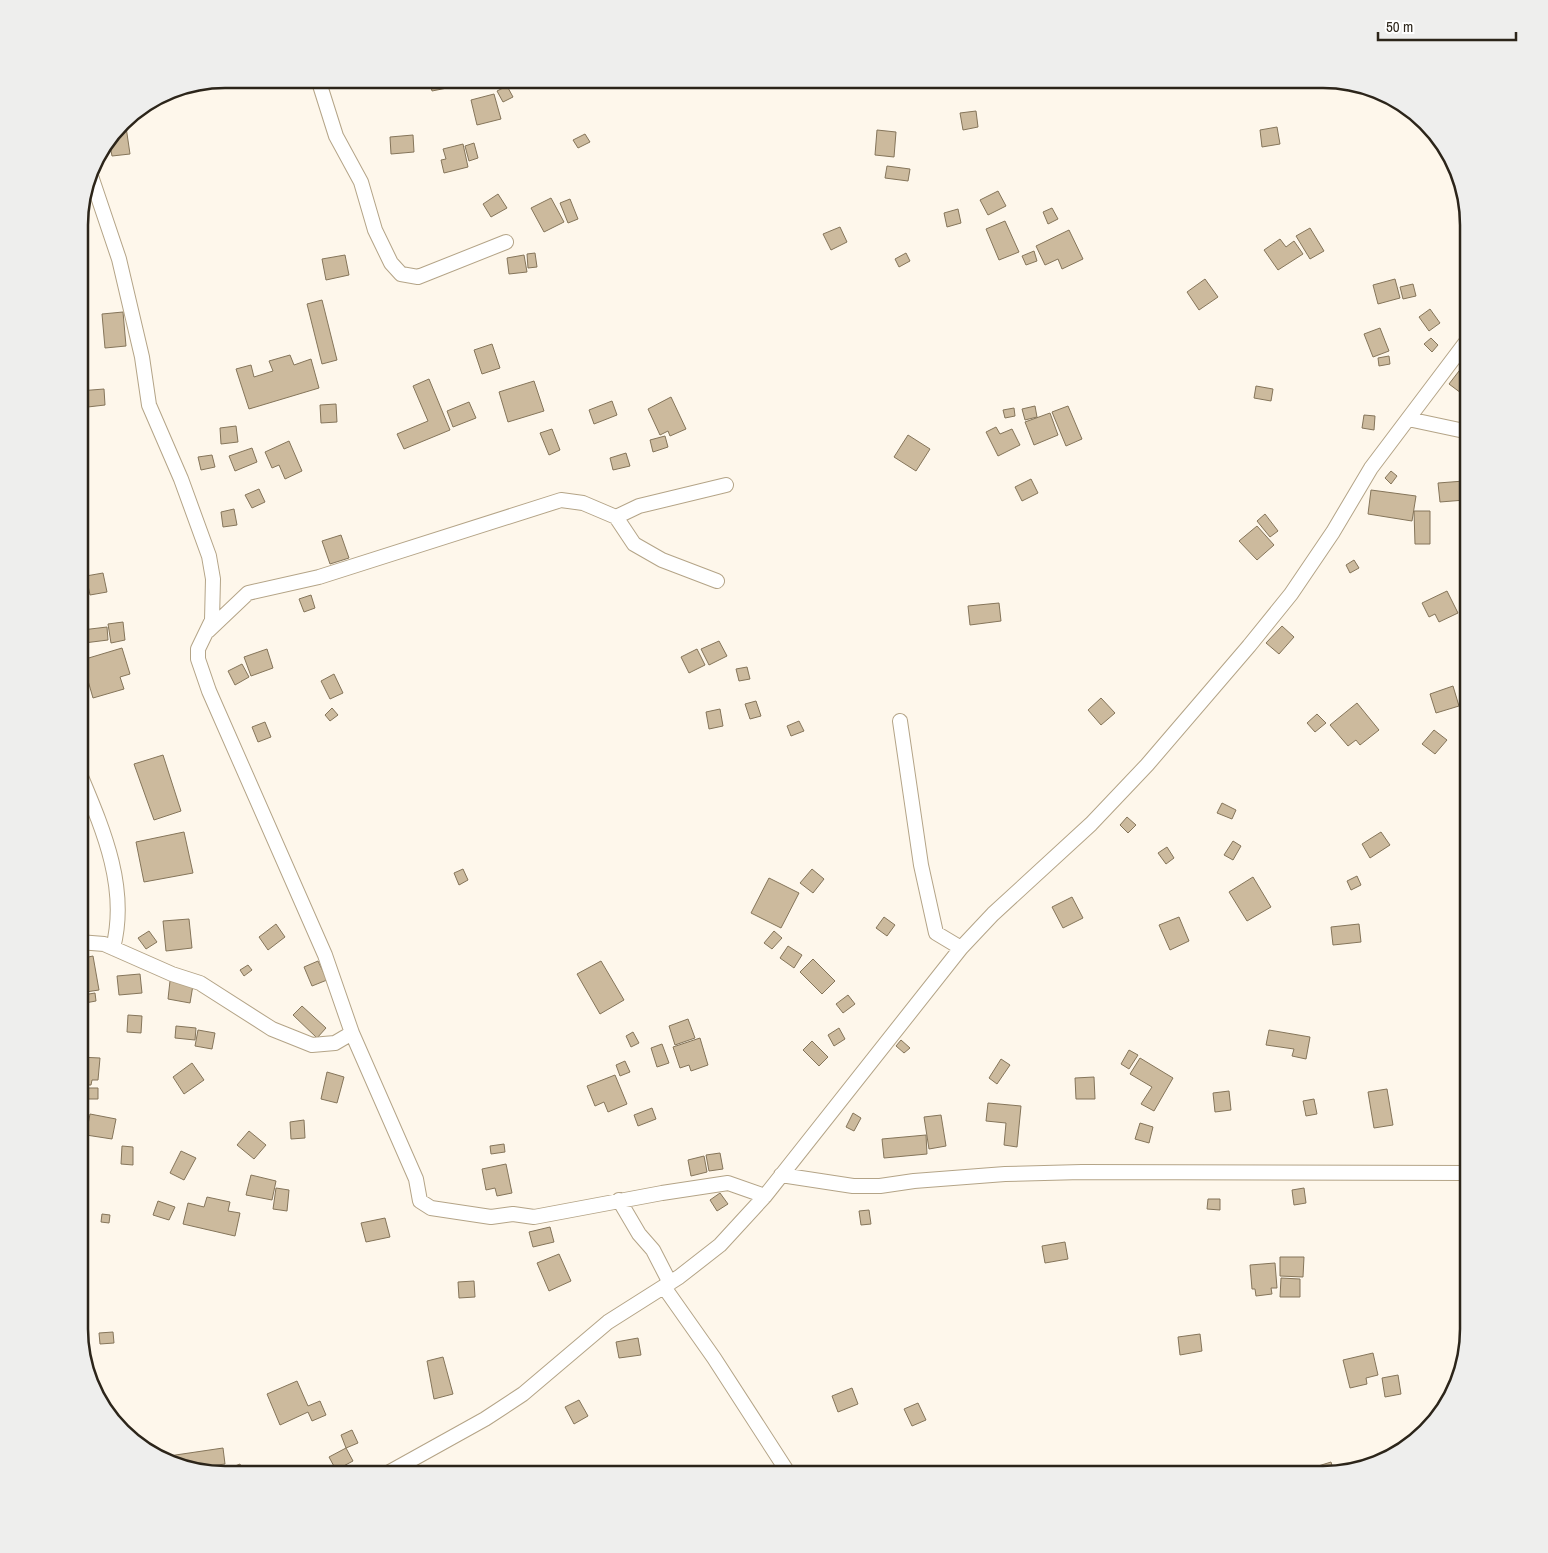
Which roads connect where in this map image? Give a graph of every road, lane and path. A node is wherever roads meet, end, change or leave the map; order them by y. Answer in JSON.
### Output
{"nodes":[{"id":1,"x":321,"y":88,"type":"edge"},
{"id":2,"x":94,"y":185,"type":"edge"},
{"id":3,"x":506,"y":242,"type":"dead end"},
{"id":4,"x":1460,"y":350,"type":"edge"},
{"id":5,"x":1408,"y":419,"type":"junction"},
{"id":6,"x":1460,"y":430,"type":"edge"},
{"id":7,"x":726,"y":485,"type":"dead end"},
{"id":8,"x":616,"y":517,"type":"junction"},
{"id":9,"x":717,"y":581,"type":"dead end"},
{"id":10,"x":205,"y":633,"type":"junction"},
{"id":11,"x":900,"y":721,"type":"dead end"},
{"id":12,"x":88,"y":793,"type":"edge"},
{"id":13,"x":88,"y":943,"type":"edge"},
{"id":14,"x":113,"y":948,"type":"junction"},
{"id":15,"x":961,"y":948,"type":"junction"},
{"id":16,"x":352,"y":1033,"type":"junction"},
{"id":17,"x":1460,"y":1173,"type":"edge"},
{"id":18,"x":781,"y":1175,"type":"junction"},
{"id":19,"x":765,"y":1196,"type":"junction"},
{"id":20,"x":620,"y":1200,"type":"junction"},
{"id":21,"x":667,"y":1285,"type":"junction"},
{"id":22,"x":400,"y":1466,"type":"edge"},
{"id":23,"x":784,"y":1466,"type":"edge"}],
"edges":[{"from":1,"to":3,"type":"street"},
{"from":2,"to":10,"type":"street"},
{"from":4,"to":5,"type":"street"},
{"from":5,"to":6,"type":"street"},
{"from":5,"to":15,"type":"street"},
{"from":7,"to":8,"type":"street"},
{"from":8,"to":9,"type":"street"},
{"from":8,"to":10,"type":"street"},
{"from":10,"to":16,"type":"street"},
{"from":11,"to":15,"type":"street"},
{"from":12,"to":14,"type":"street"},
{"from":13,"to":14,"type":"street"},
{"from":14,"to":16,"type":"street"},
{"from":15,"to":18,"type":"street"},
{"from":16,"to":20,"type":"street"},
{"from":17,"to":18,"type":"street"},
{"from":18,"to":19,"type":"street"},
{"from":19,"to":20,"type":"street"},
{"from":19,"to":21,"type":"street"},
{"from":20,"to":21,"type":"street"},
{"from":21,"to":22,"type":"street"},
{"from":21,"to":23,"type":"street"}]}
